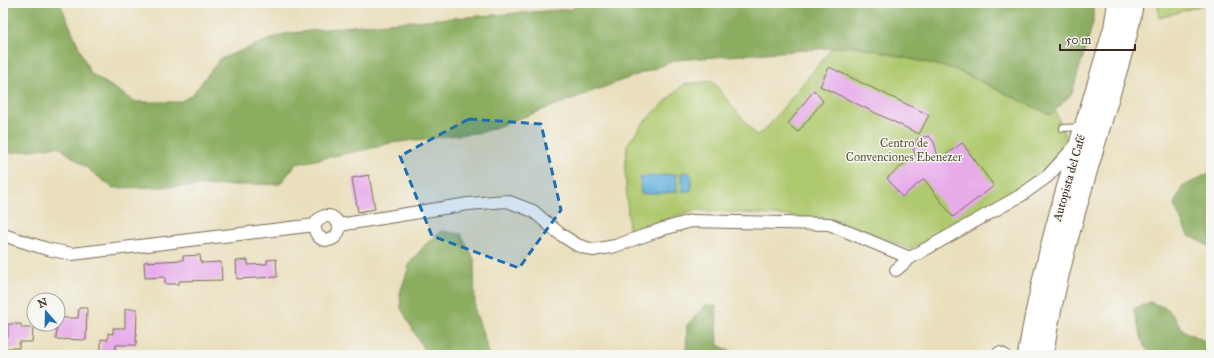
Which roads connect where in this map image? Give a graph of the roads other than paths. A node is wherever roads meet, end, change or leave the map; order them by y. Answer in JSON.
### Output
{"nodes":[{"id":1,"x":1118,"y":3,"type":"edge"},
{"id":2,"x":1133,"y":3,"type":"edge"},
{"id":3,"x":1138,"y":3,"type":"edge"},
{"id":4,"x":1123,"y":51,"type":"junction"},
{"id":5,"x":1063,"y":128,"type":"dead end"},
{"id":6,"x":1082,"y":134,"type":"junction"},
{"id":7,"x":315,"y":225,"type":"junction"},
{"id":8,"x":339,"y":225,"type":"junction"},
{"id":9,"x":3,"y":235,"type":"edge"},
{"id":10,"x":910,"y":258,"type":"junction"},
{"id":11,"x":896,"y":270,"type":"dead end"},
{"id":12,"x":1028,"y":355,"type":"edge"},
{"id":13,"x":1043,"y":355,"type":"edge"}],
"edges":[{"from":1,"to":6,"type":"highway","name":"Autopista del Café"},
{"from":2,"to":4,"type":"highway","name":"Autopista del Café"},
{"from":3,"to":4,"type":"highway"},
{"from":4,"to":13,"type":"highway","name":"Autopista del Café"},
{"from":5,"to":6,"type":"lane"},
{"from":6,"to":10,"type":"street"},
{"from":6,"to":12,"type":"highway","name":"Autopista del Café"},
{"from":7,"to":8,"type":"street"},
{"from":7,"to":8,"type":"street"},
{"from":7,"to":9,"type":"street"},
{"from":8,"to":10,"type":"street"},
{"from":10,"to":11,"type":"street"}]}
